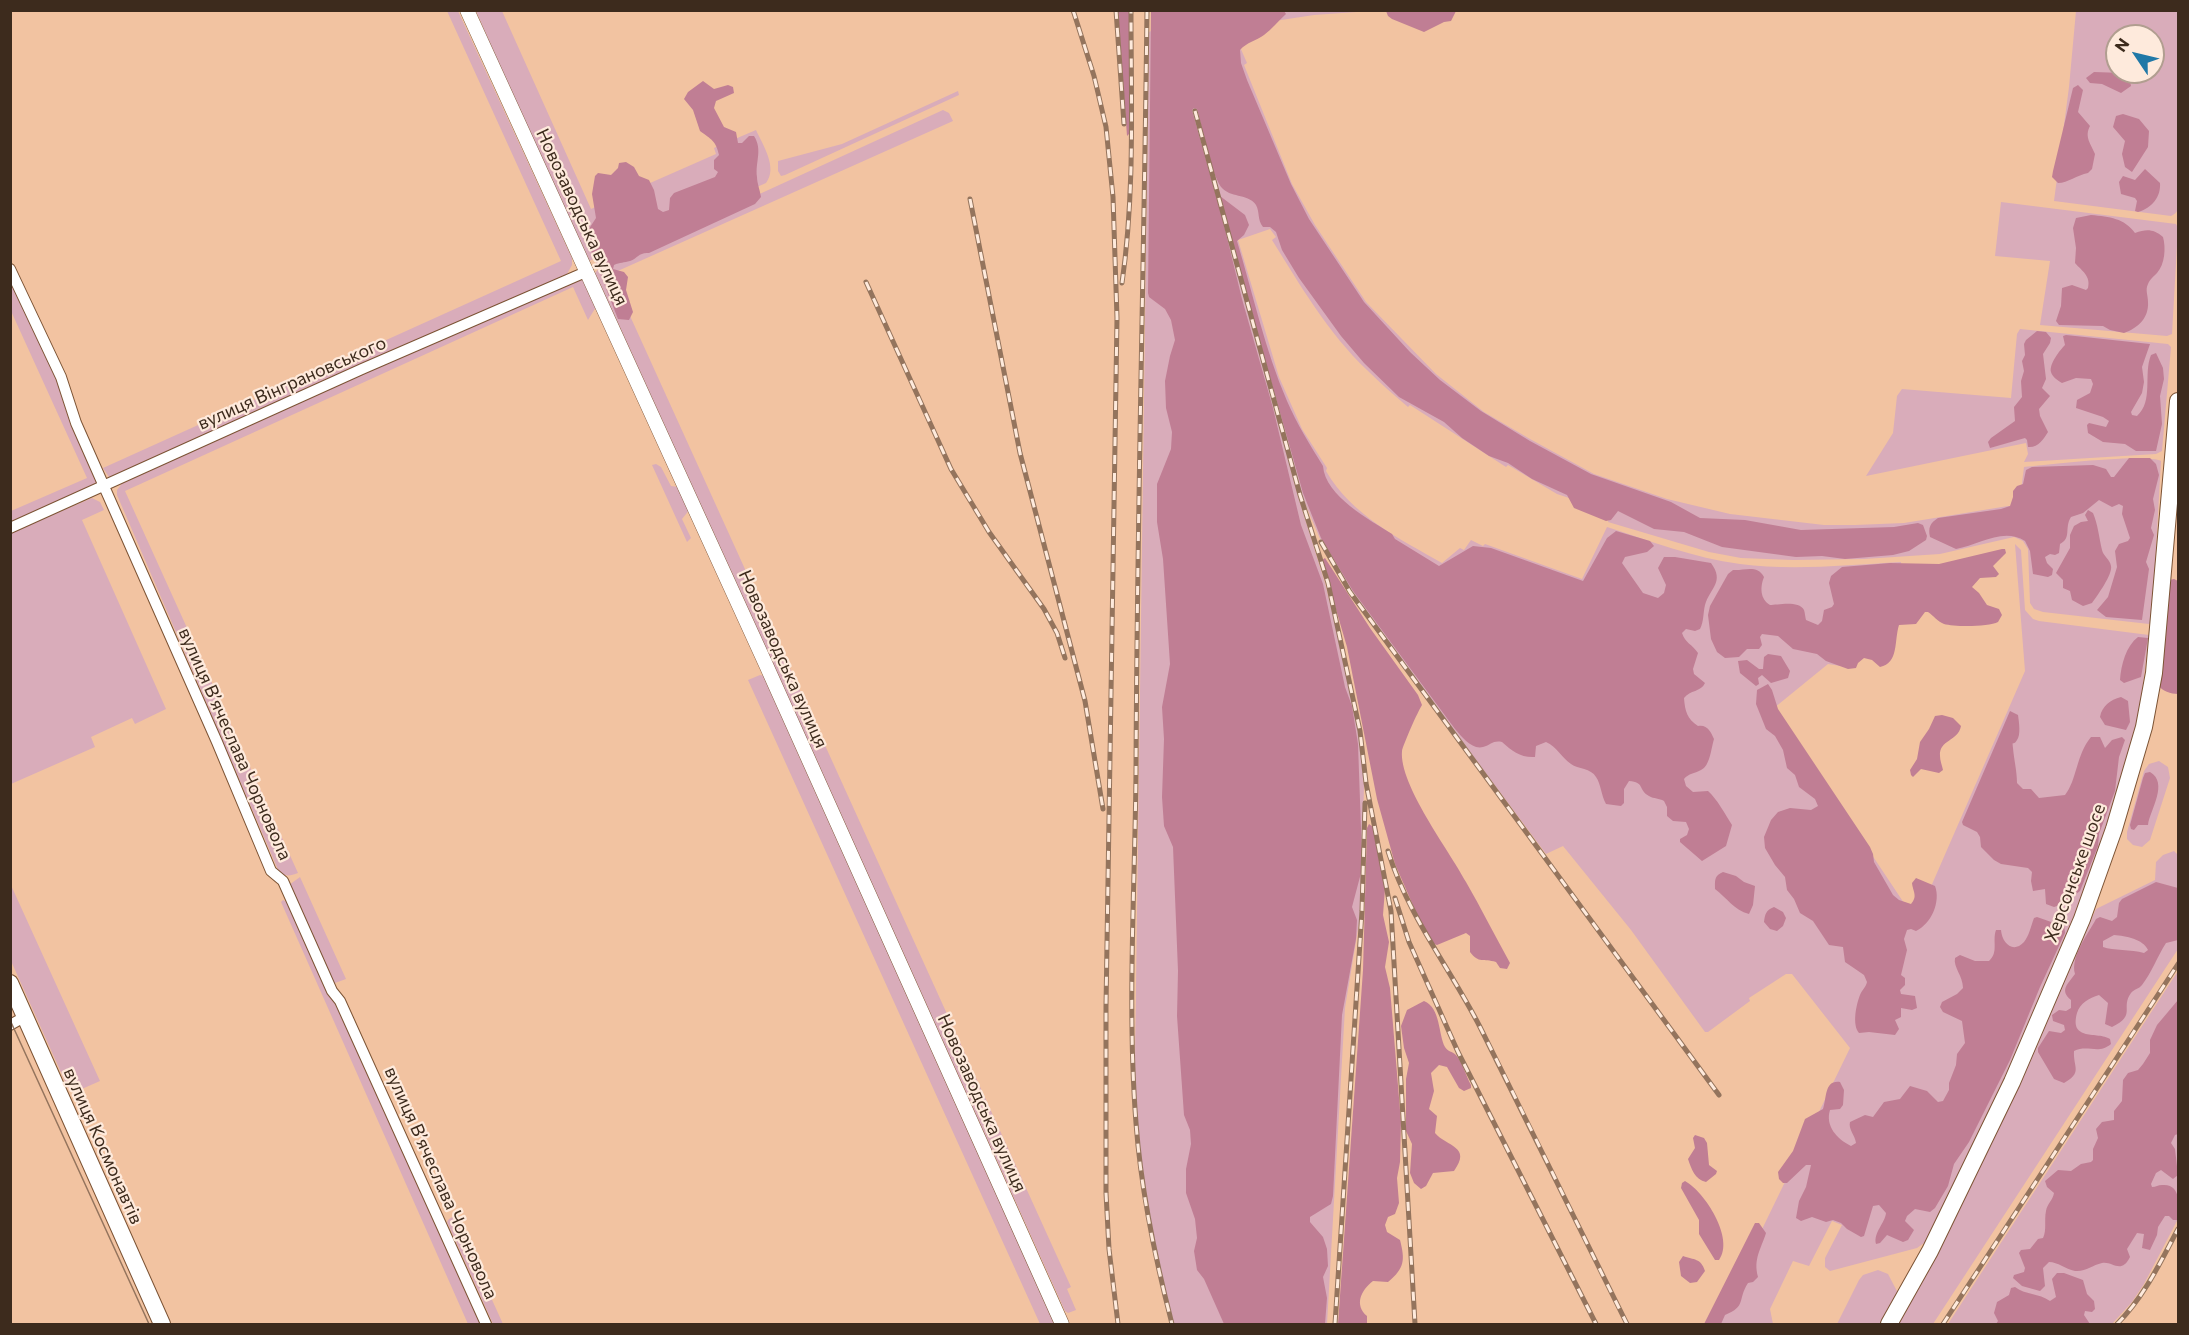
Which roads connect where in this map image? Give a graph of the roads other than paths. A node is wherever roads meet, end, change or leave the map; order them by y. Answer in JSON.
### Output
{"nodes":[{"id":1,"x":467,"y":10,"type":"edge"},
{"id":2,"x":10,"y":269,"type":"edge"},
{"id":3,"x":588,"y":271,"type":"junction"},
{"id":4,"x":2178,"y":401,"type":"edge"},
{"id":5,"x":105,"y":486,"type":"junction"},
{"id":6,"x":10,"y":528,"type":"edge"},
{"id":7,"x":10,"y":982,"type":"edge"},
{"id":8,"x":26,"y":1016,"type":"junction"},
{"id":9,"x":10,"y":1025,"type":"edge"},
{"id":10,"x":162,"y":1324,"type":"edge"},
{"id":11,"x":486,"y":1324,"type":"edge"},
{"id":12,"x":1062,"y":1324,"type":"edge"},
{"id":13,"x":1889,"y":1324,"type":"edge"}],
"edges":[{"from":1,"to":3,"type":"street","name":"Новозаводська вулиця"},
{"from":2,"to":5,"type":"street","name":"вулиця Вʼячеслава Чорновола"},
{"from":3,"to":5,"type":"street","name":"вулиця Вінграновського"},
{"from":3,"to":12,"type":"street","name":"Новозаводська вулиця"},
{"from":4,"to":13,"type":"main road","name":"Херсонське шосе"},
{"from":5,"to":6,"type":"street","name":"вулиця Вінграновського"},
{"from":5,"to":11,"type":"street","name":"вулиця Вʼячеслава Чорновола"},
{"from":7,"to":8,"type":"main road","name":"вулиця Космонавтів"},
{"from":8,"to":9,"type":"street"},
{"from":8,"to":10,"type":"main road","name":"вулиця Космонавтів"}]}
